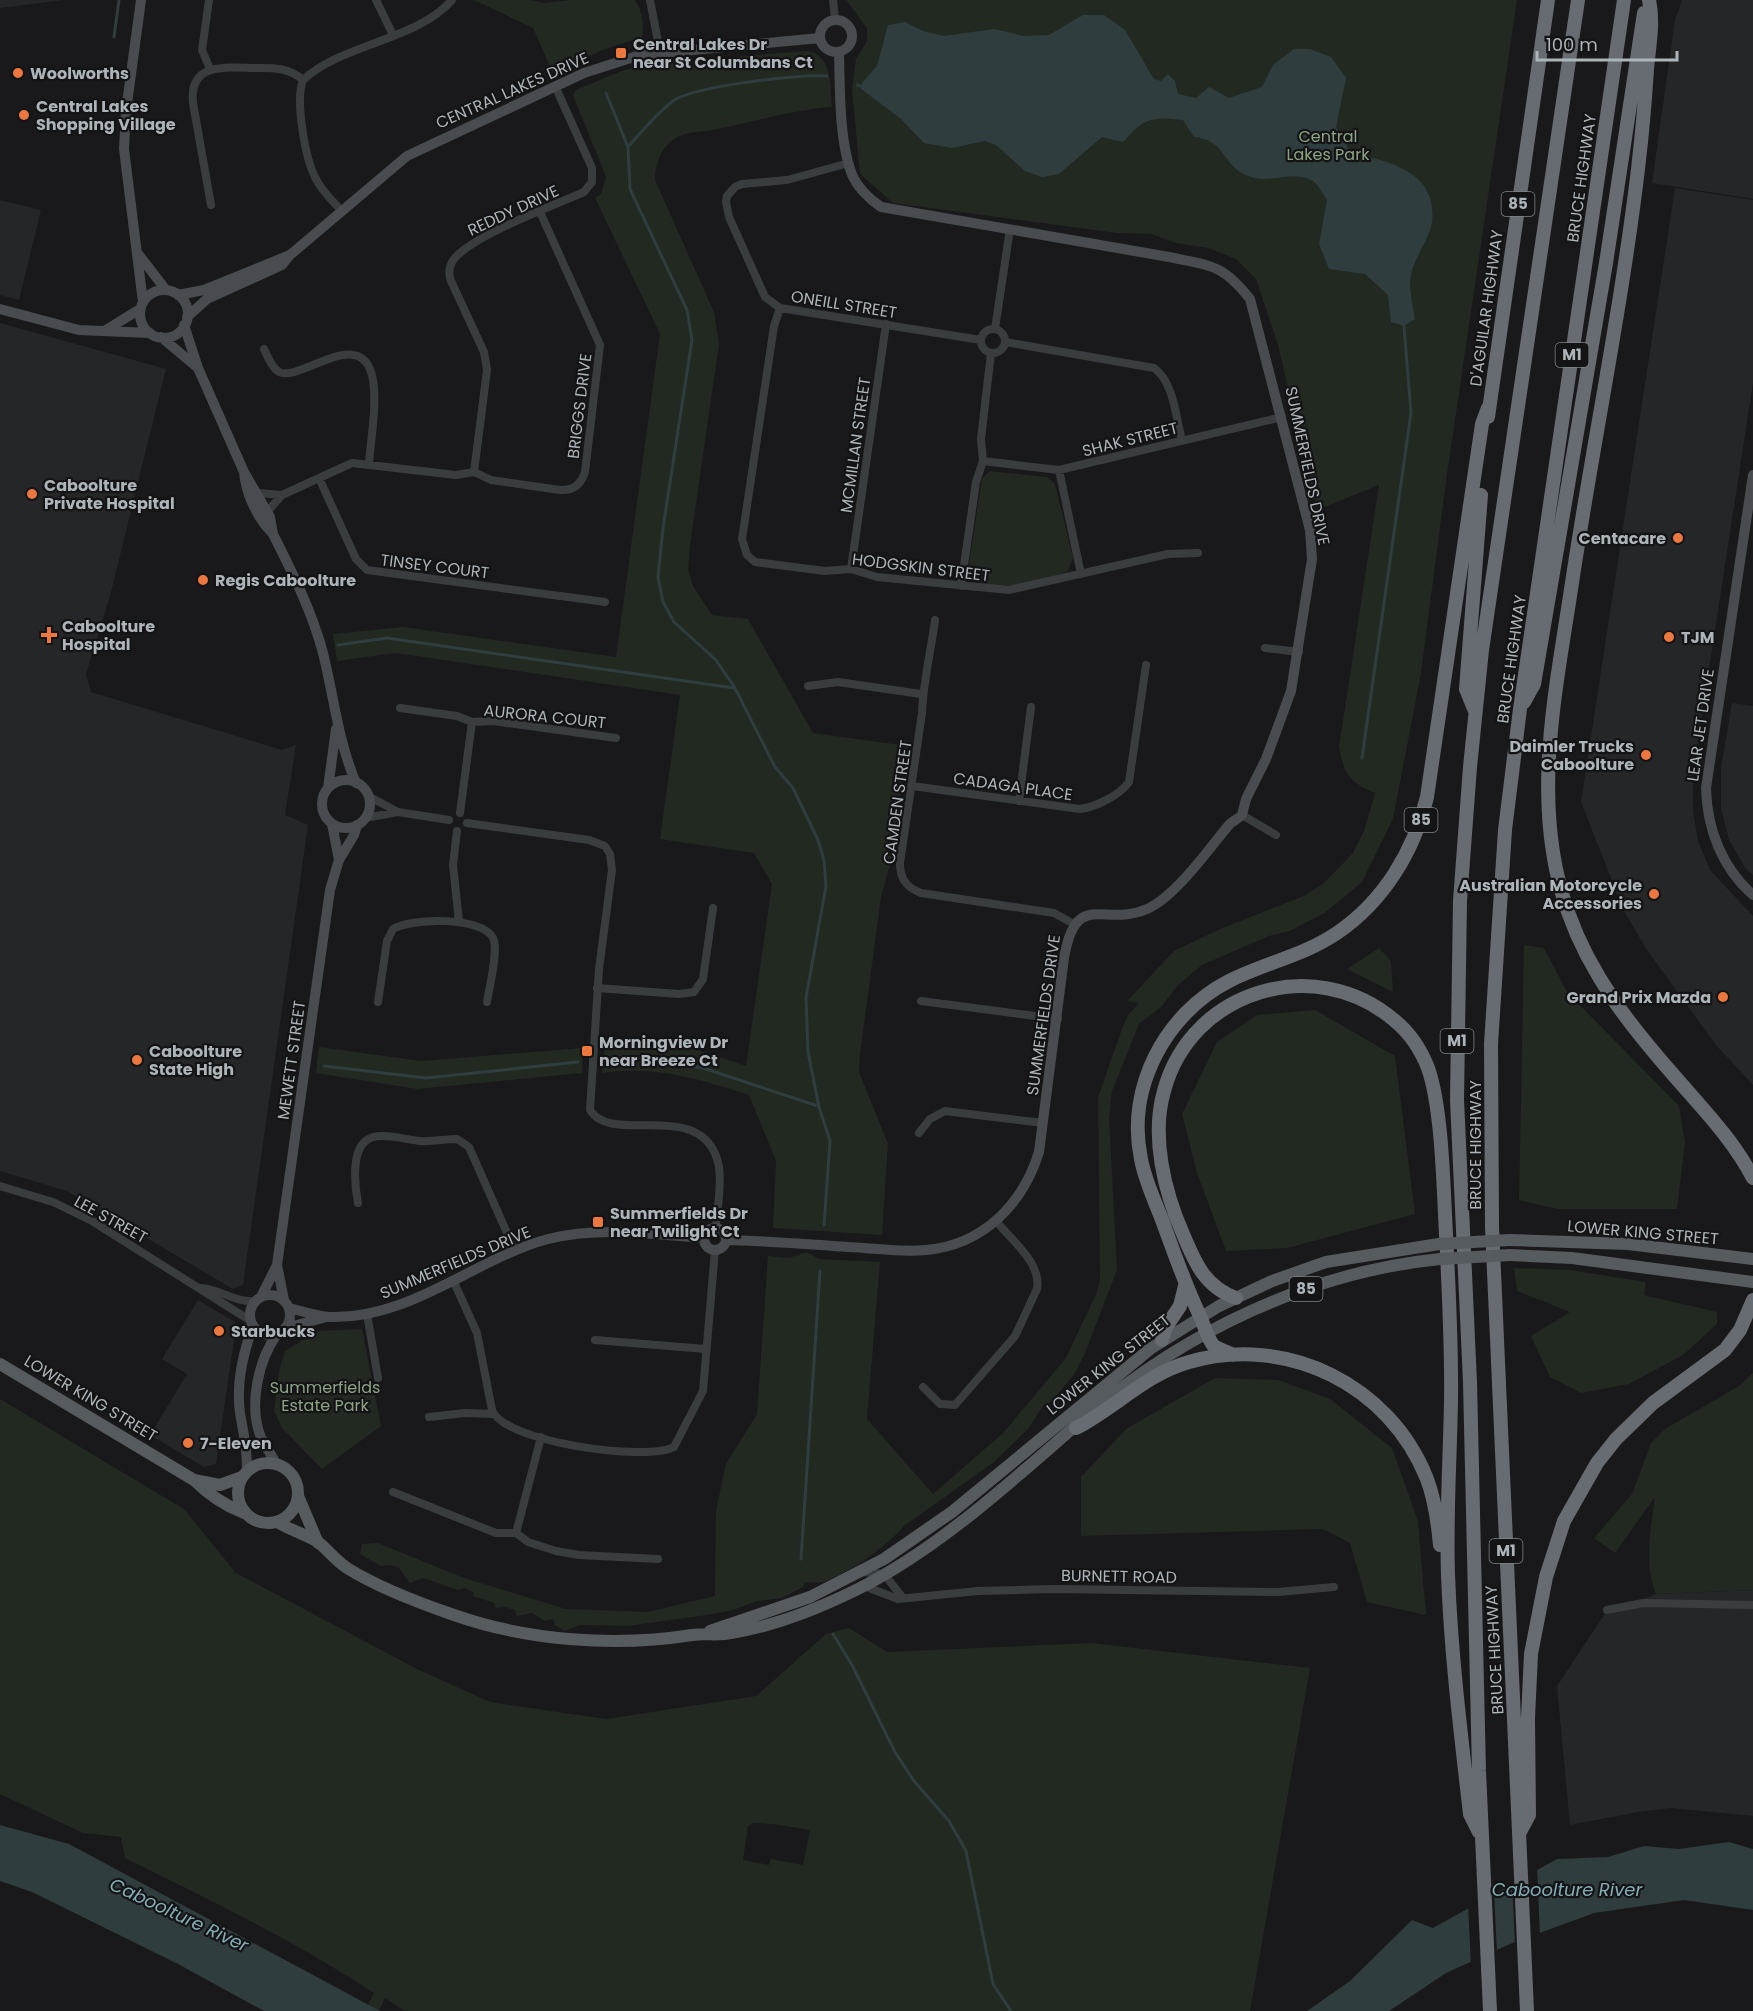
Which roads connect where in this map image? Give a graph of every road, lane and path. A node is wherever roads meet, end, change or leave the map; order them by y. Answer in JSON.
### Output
{"nodes":[{"id":1,"x":141,"y":0,"type":"edge"},
{"id":2,"x":209,"y":0,"type":"edge"},
{"id":3,"x":376,"y":0,"type":"edge"},
{"id":4,"x":453,"y":0,"type":"edge"},
{"id":5,"x":650,"y":0,"type":"edge"},
{"id":6,"x":833,"y":0,"type":"edge"},
{"id":7,"x":1548,"y":0,"type":"edge"},
{"id":8,"x":1578,"y":0,"type":"edge"},
{"id":9,"x":1624,"y":0,"type":"edge"},
{"id":10,"x":1648,"y":0,"type":"edge"},
{"id":11,"x":835,"y":20,"type":"junction"},
{"id":12,"x":393,"y":35,"type":"junction"},
{"id":13,"x":820,"y":38,"type":"junction"},
{"id":14,"x":660,"y":52,"type":"junction"},
{"id":15,"x":839,"y":52,"type":"junction"},
{"id":16,"x":210,"y":69,"type":"junction"},
{"id":17,"x":303,"y":80,"type":"junction"},
{"id":18,"x":555,"y":86,"type":"junction"},
{"id":19,"x":849,"y":163,"type":"junction"},
{"id":20,"x":211,"y":205,"type":"dead end"},
{"id":21,"x":342,"y":211,"type":"junction"},
{"id":22,"x":540,"y":212,"type":"junction"},
{"id":23,"x":1010,"y":229,"type":"junction"},
{"id":24,"x":139,"y":255,"type":"junction"},
{"id":25,"x":290,"y":255,"type":"junction"},
{"id":26,"x":166,"y":290,"type":"junction"},
{"id":27,"x":178,"y":295,"type":"junction"},
{"id":28,"x":142,"y":306,"type":"junction"},
{"id":29,"x":780,"y":308,"type":"junction"},
{"id":30,"x":0,"y":309,"type":"edge"},
{"id":31,"x":186,"y":321,"type":"junction"},
{"id":32,"x":886,"y":324,"type":"junction"},
{"id":33,"x":995,"y":329,"type":"junction"},
{"id":34,"x":103,"y":331,"type":"junction"},
{"id":35,"x":155,"y":335,"type":"junction"},
{"id":36,"x":981,"y":340,"type":"junction"},
{"id":37,"x":1005,"y":342,"type":"junction"},
{"id":38,"x":264,"y":349,"type":"dead end"},
{"id":39,"x":992,"y":353,"type":"junction"},
{"id":40,"x":198,"y":368,"type":"junction"},
{"id":41,"x":1488,"y":408,"type":"junction"},
{"id":42,"x":1282,"y":417,"type":"junction"},
{"id":43,"x":1182,"y":441,"type":"junction"},
{"id":44,"x":983,"y":460,"type":"junction"},
{"id":45,"x":369,"y":464,"type":"junction"},
{"id":46,"x":1059,"y":470,"type":"junction"},
{"id":47,"x":244,"y":472,"type":"junction"},
{"id":48,"x":474,"y":472,"type":"junction"},
{"id":49,"x":1753,"y":475,"type":"edge"},
{"id":50,"x":318,"y":478,"type":"junction"},
{"id":51,"x":258,"y":493,"type":"junction"},
{"id":52,"x":282,"y":495,"type":"junction"},
{"id":53,"x":267,"y":512,"type":"junction"},
{"id":54,"x":273,"y":534,"type":"junction"},
{"id":55,"x":1198,"y":553,"type":"dead end"},
{"id":56,"x":852,"y":569,"type":"junction"},
{"id":57,"x":1081,"y":574,"type":"junction"},
{"id":58,"x":961,"y":586,"type":"junction"},
{"id":59,"x":605,"y":602,"type":"dead end"},
{"id":60,"x":935,"y":620,"type":"dead end"},
{"id":61,"x":1265,"y":648,"type":"dead end"},
{"id":62,"x":1299,"y":652,"type":"junction"},
{"id":63,"x":1146,"y":665,"type":"dead end"},
{"id":64,"x":808,"y":686,"type":"dead end"},
{"id":65,"x":921,"y":694,"type":"junction"},
{"id":66,"x":1031,"y":707,"type":"dead end"},
{"id":67,"x":400,"y":708,"type":"dead end"},
{"id":68,"x":1520,"y":709,"type":"junction"},
{"id":69,"x":1475,"y":712,"type":"junction"},
{"id":70,"x":472,"y":722,"type":"junction"},
{"id":71,"x":337,"y":723,"type":"junction"},
{"id":72,"x":616,"y":738,"type":"dead end"},
{"id":73,"x":356,"y":783,"type":"junction"},
{"id":74,"x":912,"y":786,"type":"junction"},
{"id":75,"x":328,"y":788,"type":"junction"},
{"id":76,"x":368,"y":796,"type":"junction"},
{"id":77,"x":1019,"y":801,"type":"junction"},
{"id":78,"x":398,"y":812,"type":"junction"},
{"id":79,"x":460,"y":813,"type":"junction"},
{"id":80,"x":1242,"y":815,"type":"junction"},
{"id":81,"x":365,"y":818,"type":"junction"},
{"id":82,"x":449,"y":820,"type":"junction"},
{"id":83,"x":467,"y":823,"type":"junction"},
{"id":84,"x":332,"y":824,"type":"junction"},
{"id":85,"x":357,"y":825,"type":"junction"},
{"id":86,"x":457,"y":831,"type":"junction"},
{"id":87,"x":1276,"y":836,"type":"dead end"},
{"id":88,"x":339,"y":860,"type":"junction"},
{"id":89,"x":1753,"y":895,"type":"edge"},
{"id":90,"x":713,"y":908,"type":"dead end"},
{"id":91,"x":459,"y":922,"type":"junction"},
{"id":92,"x":1074,"y":924,"type":"junction"},
{"id":93,"x":597,"y":988,"type":"junction"},
{"id":94,"x":921,"y":1000,"type":"dead end"},
{"id":95,"x":378,"y":1002,"type":"dead end"},
{"id":96,"x":487,"y":1002,"type":"dead end"},
{"id":97,"x":1058,"y":1019,"type":"junction"},
{"id":98,"x":1043,"y":1123,"type":"junction"},
{"id":99,"x":919,"y":1133,"type":"dead end"},
{"id":100,"x":1753,"y":1178,"type":"edge"},
{"id":101,"x":0,"y":1186,"type":"edge"},
{"id":102,"x":358,"y":1203,"type":"dead end"},
{"id":103,"x":996,"y":1221,"type":"junction"},
{"id":104,"x":716,"y":1227,"type":"junction"},
{"id":105,"x":704,"y":1238,"type":"junction"},
{"id":106,"x":726,"y":1240,"type":"junction"},
{"id":107,"x":715,"y":1250,"type":"junction"},
{"id":108,"x":515,"y":1251,"type":"junction"},
{"id":109,"x":1753,"y":1259,"type":"edge"},
{"id":110,"x":277,"y":1265,"type":"junction"},
{"id":111,"x":453,"y":1280,"type":"junction"},
{"id":112,"x":1753,"y":1282,"type":"edge"},
{"id":113,"x":1185,"y":1286,"type":"junction"},
{"id":114,"x":202,"y":1288,"type":"junction"},
{"id":115,"x":1236,"y":1298,"type":"junction"},
{"id":116,"x":259,"y":1299,"type":"junction"},
{"id":117,"x":1753,"y":1300,"type":"edge"},
{"id":118,"x":286,"y":1304,"type":"junction"},
{"id":119,"x":366,"y":1314,"type":"junction"},
{"id":120,"x":1750,"y":1314,"type":"edge"},
{"id":121,"x":1200,"y":1316,"type":"junction"},
{"id":122,"x":326,"y":1317,"type":"junction"},
{"id":123,"x":252,"y":1324,"type":"junction"},
{"id":124,"x":282,"y":1331,"type":"junction"},
{"id":125,"x":1208,"y":1334,"type":"junction"},
{"id":126,"x":595,"y":1340,"type":"dead end"},
{"id":127,"x":1162,"y":1340,"type":"junction"},
{"id":128,"x":706,"y":1349,"type":"junction"},
{"id":129,"x":1233,"y":1355,"type":"junction"},
{"id":130,"x":0,"y":1364,"type":"edge"},
{"id":131,"x":378,"y":1378,"type":"dead end"},
{"id":132,"x":923,"y":1387,"type":"dead end"},
{"id":133,"x":493,"y":1414,"type":"junction"},
{"id":134,"x":429,"y":1417,"type":"dead end"},
{"id":135,"x":1076,"y":1428,"type":"junction"},
{"id":136,"x":541,"y":1437,"type":"junction"},
{"id":137,"x":276,"y":1464,"type":"junction"},
{"id":138,"x":244,"y":1475,"type":"junction"},
{"id":139,"x":194,"y":1480,"type":"junction"},
{"id":140,"x":393,"y":1492,"type":"dead end"},
{"id":141,"x":298,"y":1496,"type":"junction"},
{"id":142,"x":244,"y":1512,"type":"junction"},
{"id":143,"x":277,"y":1522,"type":"junction"},
{"id":144,"x":516,"y":1533,"type":"junction"},
{"id":145,"x":318,"y":1543,"type":"junction"},
{"id":146,"x":658,"y":1559,"type":"dead end"},
{"id":147,"x":863,"y":1572,"type":"junction"},
{"id":148,"x":1448,"y":1573,"type":"junction"},
{"id":149,"x":884,"y":1574,"type":"junction"},
{"id":150,"x":864,"y":1586,"type":"junction"},
{"id":151,"x":1334,"y":1587,"type":"dead end"},
{"id":152,"x":903,"y":1598,"type":"junction"},
{"id":153,"x":1753,"y":1605,"type":"edge"},
{"id":154,"x":1607,"y":1610,"type":"dead end"},
{"id":155,"x":706,"y":1633,"type":"junction"},
{"id":156,"x":1519,"y":1834,"type":"junction"},
{"id":157,"x":1482,"y":1837,"type":"junction"},
{"id":158,"x":1490,"y":2011,"type":"edge"},
{"id":159,"x":1527,"y":2011,"type":"edge"}],
"edges":[{"from":1,"to":24,"type":"street"},
{"from":2,"to":16,"type":"street"},
{"from":3,"to":12,"type":"street"},
{"from":4,"to":12,"type":"street"},
{"from":5,"to":14,"type":"street"},
{"from":6,"to":11,"type":"street"},
{"from":7,"to":41,"type":"highway","name":"D'AGUILAR HIGHWAY","number":"85"},
{"from":8,"to":69,"type":"highway","name":"BRUCE HIGHWAY","number":"M1"},
{"from":9,"to":68,"type":"highway","name":"BRUCE HIGHWAY","number":"M1"},
{"from":10,"to":68,"type":"highway"},
{"from":10,"to":100,"type":"highway"},
{"from":11,"to":13,"type":"street"},
{"from":11,"to":15,"type":"street"},
{"from":12,"to":17,"type":"street"},
{"from":13,"to":14,"type":"street","name":"CENTRAL LAKES DRIVE"},
{"from":13,"to":15,"type":"street"},
{"from":14,"to":18,"type":"street","name":"CENTRAL LAKES DRIVE"},
{"from":15,"to":19,"type":"street","name":"SUMMERFIELDS DRIVE"},
{"from":16,"to":17,"type":"street"},
{"from":16,"to":20,"type":"street"},
{"from":17,"to":21,"type":"street"},
{"from":18,"to":21,"type":"street","name":"CENTRAL LAKES DRIVE"},
{"from":18,"to":22,"type":"street","name":"REDDY DRIVE"},
{"from":19,"to":23,"type":"street","name":"SUMMERFIELDS DRIVE"},
{"from":19,"to":29,"type":"street","name":"ONEILL STREET"},
{"from":21,"to":25,"type":"street","name":"CENTRAL LAKES DRIVE"},
{"from":22,"to":48,"type":"street","name":"REDDY DRIVE"},
{"from":22,"to":48,"type":"street","name":"BRIGGS DRIVE"},
{"from":23,"to":33,"type":"street"},
{"from":23,"to":42,"type":"street","name":"SUMMERFIELDS DRIVE"},
{"from":24,"to":26,"type":"street"},
{"from":24,"to":28,"type":"street"},
{"from":25,"to":27,"type":"street","name":"CENTRAL LAKES DRIVE"},
{"from":25,"to":31,"type":"street","name":"CENTRAL LAKES DRIVE"},
{"from":26,"to":27,"type":"street"},
{"from":26,"to":28,"type":"street"},
{"from":27,"to":31,"type":"street"},
{"from":28,"to":34,"type":"street"},
{"from":28,"to":35,"type":"street"},
{"from":29,"to":32,"type":"street","name":"ONEILL STREET"},
{"from":29,"to":56,"type":"street","name":"HODGSKIN STREET"},
{"from":30,"to":34,"type":"street"},
{"from":31,"to":35,"type":"street"},
{"from":31,"to":40,"type":"street"},
{"from":32,"to":36,"type":"street","name":"ONEILL STREET"},
{"from":32,"to":56,"type":"street","name":"MCMILLAN STREET"},
{"from":33,"to":36,"type":"street"},
{"from":33,"to":37,"type":"street"},
{"from":34,"to":35,"type":"street"},
{"from":35,"to":40,"type":"street"},
{"from":36,"to":39,"type":"street"},
{"from":37,"to":39,"type":"street"},
{"from":37,"to":43,"type":"street"},
{"from":38,"to":45,"type":"street"},
{"from":39,"to":44,"type":"street"},
{"from":40,"to":47,"type":"street"},
{"from":41,"to":69,"type":"highway"},
{"from":41,"to":113,"type":"highway","number":"85"},
{"from":42,"to":43,"type":"street","name":"SHAK STREET"},
{"from":42,"to":62,"type":"street","name":"SUMMERFIELDS DRIVE"},
{"from":43,"to":46,"type":"street","name":"SHAK STREET"},
{"from":44,"to":46,"type":"street","name":"SHAK STREET"},
{"from":44,"to":58,"type":"street"},
{"from":45,"to":48,"type":"street","name":"BRIGGS DRIVE"},
{"from":45,"to":50,"type":"street","name":"BRIGGS DRIVE"},
{"from":46,"to":57,"type":"street"},
{"from":47,"to":51,"type":"street"},
{"from":47,"to":54,"type":"street"},
{"from":49,"to":89,"type":"street","name":"LEAR JET DRIVE"},
{"from":50,"to":52,"type":"street","name":"BRIGGS DRIVE"},
{"from":50,"to":59,"type":"street","name":"TINSEY COURT"},
{"from":51,"to":52,"type":"street"},
{"from":51,"to":53,"type":"street"},
{"from":52,"to":53,"type":"street","name":"BRIGGS DRIVE"},
{"from":53,"to":54,"type":"street"},
{"from":54,"to":71,"type":"street"},
{"from":55,"to":57,"type":"street","name":"HODGSKIN STREET"},
{"from":56,"to":58,"type":"street","name":"HODGSKIN STREET"},
{"from":57,"to":58,"type":"street","name":"HODGSKIN STREET"},
{"from":60,"to":65,"type":"street","name":"CAMDEN STREET"},
{"from":61,"to":62,"type":"street"},
{"from":62,"to":80,"type":"street","name":"SUMMERFIELDS DRIVE"},
{"from":63,"to":77,"type":"street","name":"CADAGA PLACE"},
{"from":64,"to":65,"type":"street"},
{"from":65,"to":74,"type":"street","name":"CAMDEN STREET"},
{"from":66,"to":77,"type":"street"},
{"from":67,"to":70,"type":"street","name":"AURORA COURT"},
{"from":68,"to":156,"type":"highway","name":"BRUCE HIGHWAY","number":"M1"},
{"from":69,"to":157,"type":"highway","name":"BRUCE HIGHWAY","number":"M1"},
{"from":70,"to":72,"type":"street","name":"AURORA COURT"},
{"from":70,"to":79,"type":"street"},
{"from":71,"to":73,"type":"street"},
{"from":71,"to":75,"type":"street"},
{"from":73,"to":75,"type":"street"},
{"from":73,"to":76,"type":"street"},
{"from":74,"to":77,"type":"street","name":"CADAGA PLACE"},
{"from":74,"to":92,"type":"street","name":"CAMDEN STREET"},
{"from":75,"to":84,"type":"street"},
{"from":76,"to":78,"type":"street"},
{"from":76,"to":81,"type":"street"},
{"from":78,"to":81,"type":"street"},
{"from":78,"to":82,"type":"street"},
{"from":79,"to":82,"type":"street"},
{"from":79,"to":83,"type":"street"},
{"from":80,"to":87,"type":"street"},
{"from":80,"to":92,"type":"street","name":"SUMMERFIELDS DRIVE"},
{"from":81,"to":85,"type":"street"},
{"from":82,"to":86,"type":"street"},
{"from":83,"to":86,"type":"street"},
{"from":83,"to":93,"type":"street"},
{"from":84,"to":85,"type":"street"},
{"from":84,"to":88,"type":"street","name":"MEWETT STREET"},
{"from":85,"to":88,"type":"street","name":"MEWETT STREET"},
{"from":86,"to":91,"type":"street"},
{"from":88,"to":110,"type":"street","name":"MEWETT STREET"},
{"from":90,"to":93,"type":"street"},
{"from":91,"to":95,"type":"street"},
{"from":91,"to":96,"type":"street"},
{"from":92,"to":97,"type":"street","name":"SUMMERFIELDS DRIVE"},
{"from":93,"to":104,"type":"street"},
{"from":94,"to":97,"type":"street"},
{"from":97,"to":98,"type":"street","name":"SUMMERFIELDS DRIVE"},
{"from":98,"to":99,"type":"street"},
{"from":98,"to":103,"type":"street","name":"SUMMERFIELDS DRIVE"},
{"from":101,"to":114,"type":"street","name":"LEE STREET"},
{"from":102,"to":108,"type":"street"},
{"from":103,"to":106,"type":"street","name":"SUMMERFIELDS DRIVE"},
{"from":103,"to":132,"type":"street"},
{"from":104,"to":105,"type":"street"},
{"from":104,"to":106,"type":"street"},
{"from":105,"to":107,"type":"street"},
{"from":105,"to":108,"type":"street","name":"SUMMERFIELDS DRIVE"},
{"from":106,"to":107,"type":"street"},
{"from":107,"to":128,"type":"street"},
{"from":108,"to":111,"type":"street","name":"SUMMERFIELDS DRIVE"},
{"from":109,"to":115,"type":"main road","name":"LOWER KING STREET","bridge":true},
{"from":110,"to":116,"type":"street","name":"MEWETT STREET"},
{"from":110,"to":118,"type":"street","name":"MEWETT STREET"},
{"from":111,"to":119,"type":"street","name":"SUMMERFIELDS DRIVE"},
{"from":111,"to":133,"type":"street"},
{"from":112,"to":125,"type":"main road","name":"LOWER KING STREET","number":"85","bridge":true},
{"from":113,"to":121,"type":"highway","number":"85"},
{"from":113,"to":127,"type":"highway"},
{"from":114,"to":116,"type":"street","name":"LEE STREET"},
{"from":114,"to":123,"type":"street","name":"LEE STREET"},
{"from":115,"to":121,"type":"main road","name":"LOWER KING STREET"},
{"from":115,"to":148,"type":"highway"},
{"from":116,"to":118,"type":"street"},
{"from":116,"to":123,"type":"street"},
{"from":117,"to":120,"type":"highway"},
{"from":118,"to":122,"type":"street","name":"SUMMERFIELDS DRIVE"},
{"from":118,"to":124,"type":"street"},
{"from":119,"to":122,"type":"street","name":"SUMMERFIELDS DRIVE"},
{"from":119,"to":131,"type":"street"},
{"from":120,"to":156,"type":"highway"},
{"from":121,"to":125,"type":"highway","number":"85"},
{"from":121,"to":127,"type":"main road","name":"LOWER KING STREET"},
{"from":122,"to":124,"type":"street","name":"SUMMERFIELDS DRIVE"},
{"from":123,"to":124,"type":"street"},
{"from":123,"to":138,"type":"street"},
{"from":124,"to":137,"type":"street"},
{"from":125,"to":129,"type":"highway"},
{"from":125,"to":135,"type":"main road","name":"LOWER KING STREET"},
{"from":126,"to":128,"type":"street"},
{"from":127,"to":147,"type":"main road","name":"LOWER KING STREET"},
{"from":128,"to":136,"type":"street"},
{"from":129,"to":135,"type":"highway"},
{"from":129,"to":148,"type":"highway"},
{"from":130,"to":139,"type":"main road","name":"LOWER KING STREET"},
{"from":133,"to":134,"type":"street"},
{"from":133,"to":136,"type":"street"},
{"from":135,"to":149,"type":"main road","name":"LOWER KING STREET"},
{"from":136,"to":144,"type":"street"},
{"from":137,"to":138,"type":"main road"},
{"from":137,"to":141,"type":"main road"},
{"from":138,"to":139,"type":"main road"},
{"from":138,"to":142,"type":"main road"},
{"from":139,"to":142,"type":"main road","name":"LOWER KING STREET"},
{"from":140,"to":144,"type":"street"},
{"from":141,"to":143,"type":"main road"},
{"from":141,"to":145,"type":"main road","name":"LOWER KING STREET"},
{"from":142,"to":143,"type":"main road"},
{"from":143,"to":145,"type":"main road","name":"LOWER KING STREET"},
{"from":144,"to":146,"type":"street"},
{"from":145,"to":155,"type":"main road","name":"LOWER KING STREET"},
{"from":147,"to":149,"type":"street"},
{"from":147,"to":155,"type":"main road","name":"LOWER KING STREET"},
{"from":148,"to":157,"type":"highway"},
{"from":149,"to":150,"type":"main road","name":"LOWER KING STREET"},
{"from":149,"to":152,"type":"street"},
{"from":150,"to":152,"type":"street","name":"BURNETT ROAD"},
{"from":150,"to":155,"type":"main road","name":"LOWER KING STREET"},
{"from":151,"to":152,"type":"street","name":"BURNETT ROAD"},
{"from":153,"to":154,"type":"street"},
{"from":156,"to":159,"type":"highway","name":"BRUCE HIGHWAY","number":"M1"},
{"from":157,"to":158,"type":"highway","name":"BRUCE HIGHWAY","number":"M1"}]}
